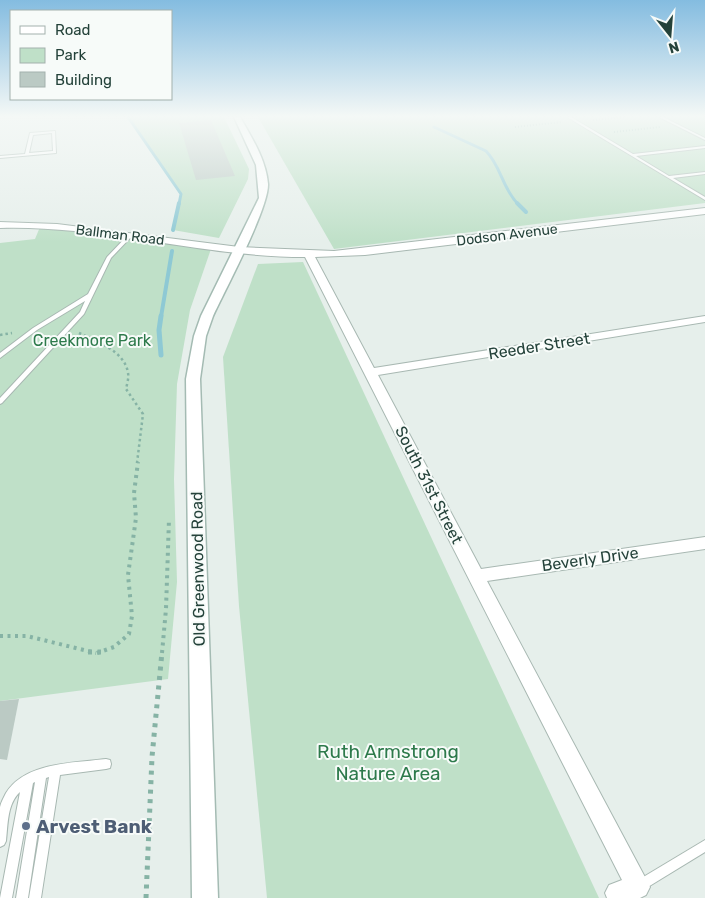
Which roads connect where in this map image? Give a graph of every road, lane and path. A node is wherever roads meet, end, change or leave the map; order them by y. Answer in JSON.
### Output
{"nodes":[{"id":1,"x":258,"y":159,"type":"edge"},
{"id":2,"x":639,"y":159,"type":"edge"},
{"id":3,"x":705,"y":173,"type":"edge"},
{"id":4,"x":669,"y":177,"type":"junction"},
{"id":5,"x":705,"y":199,"type":"edge"},
{"id":6,"x":705,"y":211,"type":"edge"},
{"id":7,"x":0,"y":225,"type":"edge"},
{"id":8,"x":130,"y":236,"type":"junction"},
{"id":9,"x":239,"y":250,"type":"junction"},
{"id":10,"x":309,"y":255,"type":"junction"},
{"id":11,"x":91,"y":295,"type":"junction"},
{"id":12,"x":705,"y":319,"type":"edge"},
{"id":13,"x":692,"y":321,"type":"junction"},
{"id":14,"x":705,"y":330,"type":"edge"},
{"id":15,"x":78,"y":333,"type":"dead end"},
{"id":16,"x":0,"y":356,"type":"edge"},
{"id":17,"x":372,"y":372,"type":"junction"},
{"id":18,"x":0,"y":402,"type":"edge"},
{"id":19,"x":169,"y":519,"type":"dead end"},
{"id":20,"x":705,"y":543,"type":"edge"},
{"id":21,"x":476,"y":576,"type":"junction"},
{"id":22,"x":0,"y":636,"type":"edge"},
{"id":23,"x":106,"y":764,"type":"dead end"},
{"id":24,"x":55,"y":771,"type":"junction"},
{"id":25,"x":41,"y":774,"type":"junction"},
{"id":26,"x":28,"y":779,"type":"junction"},
{"id":27,"x":0,"y":841,"type":"edge"},
{"id":28,"x":705,"y":846,"type":"edge"},
{"id":29,"x":638,"y":887,"type":"junction"},
{"id":30,"x":617,"y":893,"type":"dead end"},
{"id":31,"x":6,"y":898,"type":"edge"},
{"id":32,"x":22,"y":898,"type":"edge"},
{"id":33,"x":35,"y":898,"type":"edge"},
{"id":34,"x":146,"y":898,"type":"edge"},
{"id":35,"x":204,"y":898,"type":"edge"}],
"edges":[{"from":1,"to":9,"type":"main road"},
{"from":2,"to":4,"type":"lane"},
{"from":3,"to":4,"type":"lane"},
{"from":4,"to":5,"type":"lane"},
{"from":6,"to":10,"type":"street","name":"Dodson Avenue"},
{"from":7,"to":8,"type":"street","name":"Ballman Road"},
{"from":8,"to":9,"type":"street","name":"Ballman Road"},
{"from":8,"to":11,"type":"lane"},
{"from":9,"to":10,"type":"street"},
{"from":9,"to":35,"type":"main road","name":"Old Greenwood Road"},
{"from":10,"to":17,"type":"street","name":"South 31st Street"},
{"from":11,"to":16,"type":"lane"},
{"from":11,"to":18,"type":"lane"},
{"from":12,"to":13,"type":"street","name":"Reeder Street"},
{"from":13,"to":14,"type":"street"},
{"from":13,"to":17,"type":"street","name":"Reeder Street"},
{"from":15,"to":22,"type":"path"},
{"from":17,"to":21,"type":"street","name":"South 31st Street"},
{"from":19,"to":34,"type":"path"},
{"from":20,"to":21,"type":"street","name":"Beverly Drive"},
{"from":21,"to":29,"type":"street","name":"South 31st Street"},
{"from":23,"to":24,"type":"lane"},
{"from":24,"to":25,"type":"lane"},
{"from":24,"to":33,"type":"lane"},
{"from":25,"to":26,"type":"lane"},
{"from":25,"to":32,"type":"lane"},
{"from":26,"to":27,"type":"lane"},
{"from":26,"to":31,"type":"lane"},
{"from":28,"to":29,"type":"lane"},
{"from":29,"to":30,"type":"street"}]}
